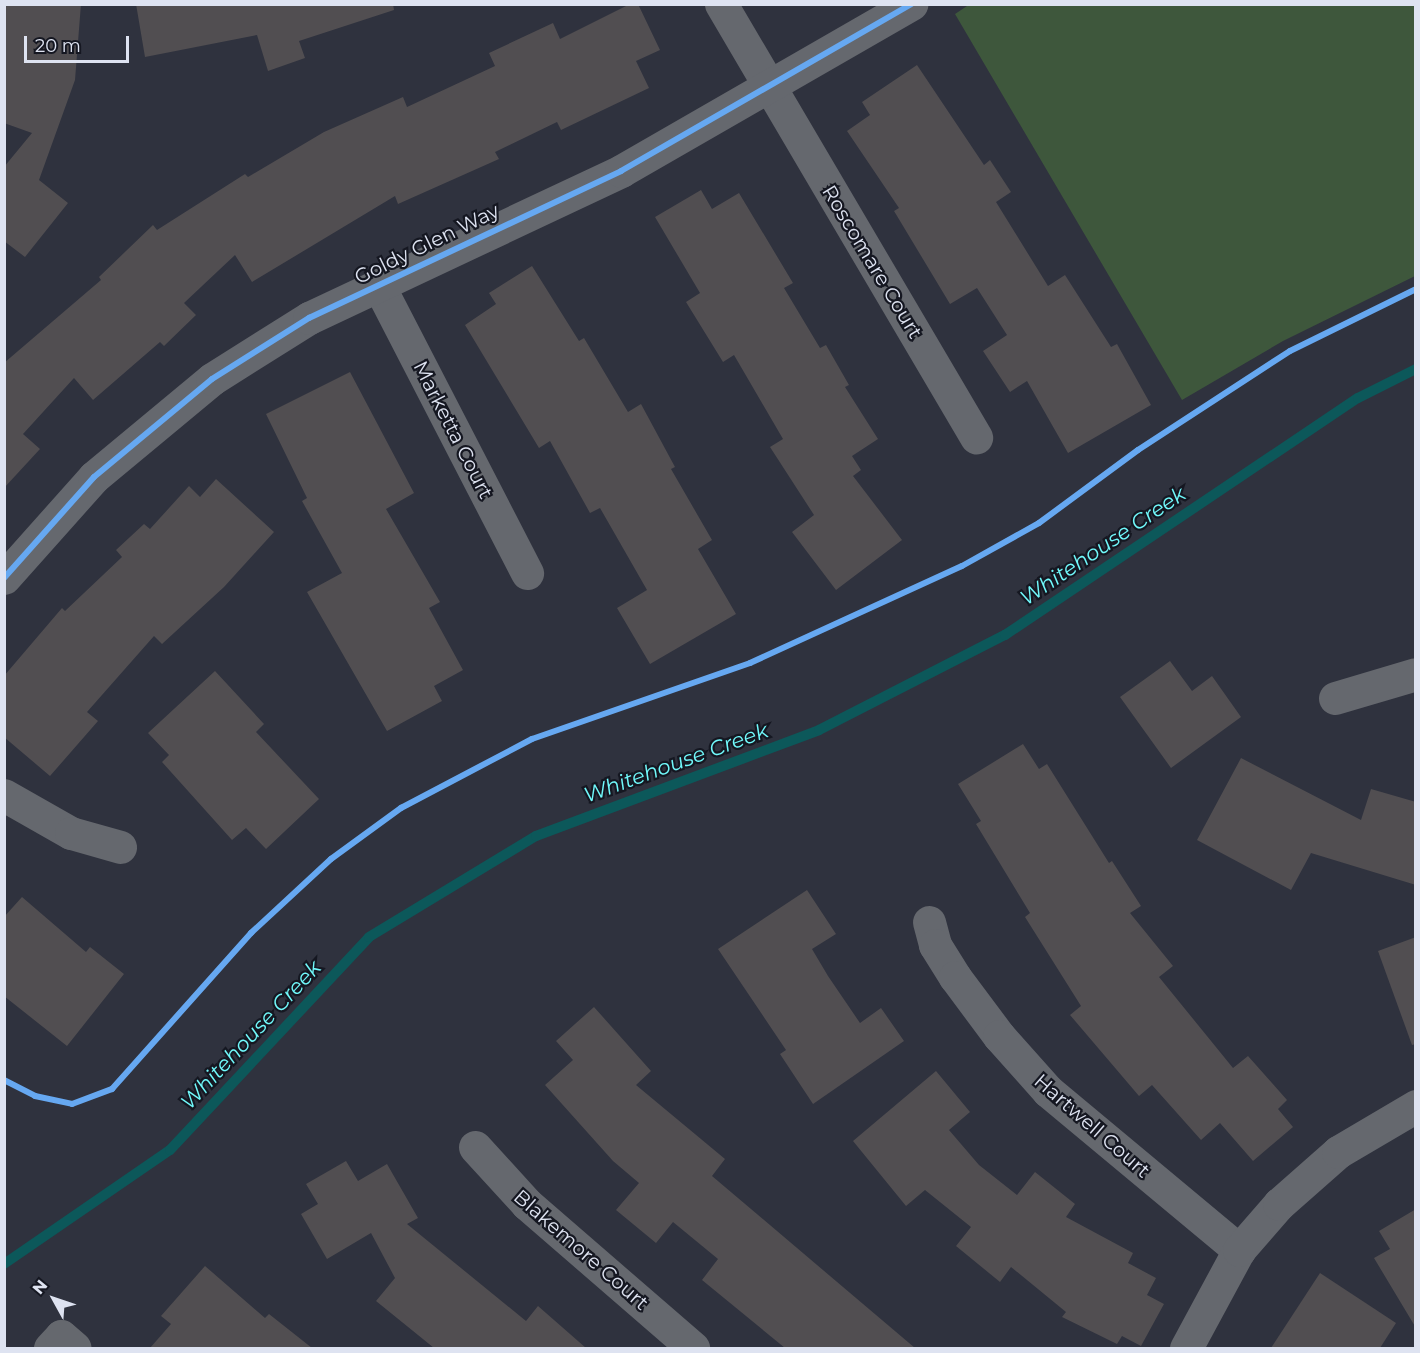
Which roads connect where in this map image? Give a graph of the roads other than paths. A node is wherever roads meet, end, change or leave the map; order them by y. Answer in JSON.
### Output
{"nodes":[{"id":1,"x":721,"y":4,"type":"edge"},
{"id":2,"x":911,"y":4,"type":"edge"},
{"id":3,"x":767,"y":88,"type":"junction"},
{"id":4,"x":379,"y":286,"type":"junction"},
{"id":5,"x":976,"y":436,"type":"dead end"},
{"id":6,"x":527,"y":573,"type":"dead end"},
{"id":7,"x":4,"y":578,"type":"edge"},
{"id":8,"x":1416,"y":674,"type":"edge"},
{"id":9,"x":1335,"y":698,"type":"dead end"},
{"id":10,"x":4,"y":795,"type":"edge"},
{"id":11,"x":120,"y":847,"type":"dead end"},
{"id":12,"x":929,"y":922,"type":"dead end"},
{"id":13,"x":1416,"y":1107,"type":"edge"},
{"id":14,"x":475,"y":1147,"type":"dead end"},
{"id":15,"x":1239,"y":1250,"type":"junction"},
{"id":16,"x":50,"y":1348,"type":"edge"},
{"id":17,"x":75,"y":1348,"type":"edge"},
{"id":18,"x":693,"y":1348,"type":"edge"},
{"id":19,"x":1186,"y":1348,"type":"edge"}],
"edges":[{"from":1,"to":3,"type":"street","name":"Roscomare Court"},
{"from":2,"to":3,"type":"street","name":"Goldy Glen Way"},
{"from":3,"to":4,"type":"street","name":"Goldy Glen Way"},
{"from":3,"to":5,"type":"street","name":"Roscomare Court"},
{"from":4,"to":6,"type":"street","name":"Marketta Court"},
{"from":4,"to":7,"type":"street","name":"Goldy Glen Way"},
{"from":8,"to":9,"type":"street"},
{"from":10,"to":11,"type":"street"},
{"from":12,"to":15,"type":"street","name":"Hartwell Court"},
{"from":13,"to":15,"type":"street"},
{"from":14,"to":18,"type":"street","name":"Blakemore Court"},
{"from":15,"to":19,"type":"street"},
{"from":16,"to":17,"type":"street"}]}
